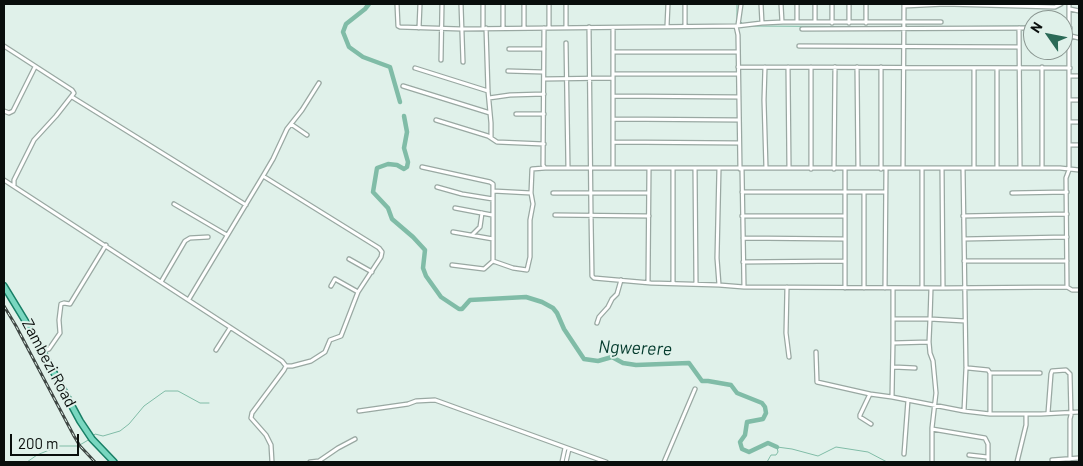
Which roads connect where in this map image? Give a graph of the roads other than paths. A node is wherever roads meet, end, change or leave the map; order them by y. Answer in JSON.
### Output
{"nodes":[{"id":1,"x":397,"y":4,"type":"edge"},
{"id":2,"x":420,"y":4,"type":"edge"},
{"id":3,"x":442,"y":4,"type":"edge"},
{"id":4,"x":461,"y":4,"type":"edge"},
{"id":5,"x":483,"y":4,"type":"edge"},
{"id":6,"x":503,"y":4,"type":"edge"},
{"id":7,"x":524,"y":4,"type":"edge"},
{"id":8,"x":549,"y":4,"type":"edge"},
{"id":9,"x":566,"y":4,"type":"edge"},
{"id":10,"x":668,"y":4,"type":"edge"},
{"id":11,"x":685,"y":4,"type":"edge"},
{"id":12,"x":741,"y":4,"type":"edge"},
{"id":13,"x":761,"y":4,"type":"edge"},
{"id":14,"x":780,"y":4,"type":"edge"},
{"id":15,"x":797,"y":4,"type":"edge"},
{"id":16,"x":815,"y":4,"type":"edge"},
{"id":17,"x":832,"y":4,"type":"edge"},
{"id":18,"x":849,"y":4,"type":"edge"},
{"id":19,"x":866,"y":4,"type":"edge"},
{"id":20,"x":1061,"y":4,"type":"edge"},
{"id":21,"x":1070,"y":4,"type":"edge"},
{"id":22,"x":904,"y":5,"type":"edge"},
{"id":23,"x":1070,"y":9,"type":"joint"},
{"id":24,"x":1079,"y":11,"type":"edge"},
{"id":25,"x":783,"y":22,"type":"junction"},
{"id":26,"x":797,"y":22,"type":"junction"},
{"id":27,"x":815,"y":22,"type":"junction"},
{"id":28,"x":941,"y":22,"type":"dead end"},
{"id":29,"x":762,"y":23,"type":"junction"},
{"id":30,"x":832,"y":23,"type":"junction"},
{"id":31,"x":849,"y":23,"type":"junction"},
{"id":32,"x":866,"y":23,"type":"junction"},
{"id":33,"x":904,"y":23,"type":"junction"},
{"id":34,"x":668,"y":26,"type":"junction"},
{"id":35,"x":685,"y":26,"type":"junction"},
{"id":36,"x":737,"y":26,"type":"junction"},
{"id":37,"x":549,"y":27,"type":"junction"},
{"id":38,"x":566,"y":27,"type":"junction"},
{"id":39,"x":904,"y":27,"type":"junction"},
{"id":40,"x":419,"y":28,"type":"junction"},
{"id":41,"x":485,"y":28,"type":"junction"},
{"id":42,"x":503,"y":28,"type":"junction"},
{"id":43,"x":524,"y":28,"type":"junction"},
{"id":44,"x":544,"y":28,"type":"junction"},
{"id":45,"x":590,"y":28,"type":"junction"},
{"id":46,"x":613,"y":28,"type":"junction"},
{"id":47,"x":1019,"y":28,"type":"junction"},
{"id":48,"x":1023,"y":28,"type":"edge"},
{"id":49,"x":442,"y":29,"type":"junction"},
{"id":50,"x":461,"y":29,"type":"junction"},
{"id":51,"x":802,"y":29,"type":"dead end"},
{"id":52,"x":566,"y":43,"type":"dead end"},
{"id":53,"x":4,"y":46,"type":"edge"},
{"id":54,"x":799,"y":46,"type":"dead end"},
{"id":55,"x":903,"y":46,"type":"junction"},
{"id":56,"x":1019,"y":47,"type":"junction"},
{"id":57,"x":509,"y":49,"type":"dead end"},
{"id":58,"x":544,"y":49,"type":"junction"},
{"id":59,"x":613,"y":52,"type":"junction"},
{"id":60,"x":738,"y":52,"type":"junction"},
{"id":61,"x":442,"y":60,"type":"dead end"},
{"id":62,"x":1070,"y":60,"type":"edge"},
{"id":63,"x":463,"y":62,"type":"dead end"},
{"id":64,"x":35,"y":67,"type":"junction"},
{"id":65,"x":738,"y":67,"type":"junction"},
{"id":66,"x":765,"y":67,"type":"junction"},
{"id":67,"x":788,"y":67,"type":"junction"},
{"id":68,"x":811,"y":67,"type":"junction"},
{"id":69,"x":835,"y":67,"type":"junction"},
{"id":70,"x":857,"y":67,"type":"junction"},
{"id":71,"x":880,"y":67,"type":"junction"},
{"id":72,"x":903,"y":67,"type":"junction"},
{"id":73,"x":1019,"y":67,"type":"junction"},
{"id":74,"x":415,"y":68,"type":"dead end"},
{"id":75,"x":974,"y":68,"type":"junction"},
{"id":76,"x":997,"y":68,"type":"junction"},
{"id":77,"x":1042,"y":68,"type":"junction"},
{"id":78,"x":1070,"y":68,"type":"junction"},
{"id":79,"x":508,"y":70,"type":"dead end"},
{"id":80,"x":543,"y":72,"type":"junction"},
{"id":81,"x":738,"y":74,"type":"junction"},
{"id":82,"x":613,"y":76,"type":"junction"},
{"id":83,"x":1070,"y":76,"type":"junction"},
{"id":84,"x":1079,"y":76,"type":"edge"},
{"id":85,"x":544,"y":79,"type":"junction"},
{"id":86,"x":590,"y":79,"type":"junction"},
{"id":87,"x":567,"y":80,"type":"junction"},
{"id":88,"x":319,"y":83,"type":"dead end"},
{"id":89,"x":403,"y":86,"type":"dead end"},
{"id":90,"x":488,"y":91,"type":"junction"},
{"id":91,"x":544,"y":94,"type":"junction"},
{"id":92,"x":614,"y":96,"type":"junction"},
{"id":93,"x":72,"y":97,"type":"junction"},
{"id":94,"x":739,"y":97,"type":"junction"},
{"id":95,"x":489,"y":98,"type":"junction"},
{"id":96,"x":1070,"y":100,"type":"junction"},
{"id":97,"x":1079,"y":100,"type":"edge"},
{"id":98,"x":4,"y":111,"type":"edge"},
{"id":99,"x":490,"y":113,"type":"junction"},
{"id":100,"x":516,"y":114,"type":"dead end"},
{"id":101,"x":544,"y":114,"type":"junction"},
{"id":102,"x":614,"y":119,"type":"junction"},
{"id":103,"x":436,"y":120,"type":"dead end"},
{"id":104,"x":739,"y":120,"type":"junction"},
{"id":105,"x":1070,"y":122,"type":"junction"},
{"id":106,"x":1079,"y":122,"type":"edge"},
{"id":107,"x":291,"y":124,"type":"junction"},
{"id":108,"x":307,"y":135,"type":"dead end"},
{"id":109,"x":491,"y":138,"type":"junction"},
{"id":110,"x":614,"y":142,"type":"junction"},
{"id":111,"x":740,"y":143,"type":"junction"},
{"id":112,"x":544,"y":144,"type":"junction"},
{"id":113,"x":1069,"y":145,"type":"junction"},
{"id":114,"x":1079,"y":145,"type":"edge"},
{"id":115,"x":422,"y":167,"type":"dead end"},
{"id":116,"x":545,"y":168,"type":"junction"},
{"id":117,"x":568,"y":168,"type":"junction"},
{"id":118,"x":591,"y":168,"type":"junction"},
{"id":119,"x":614,"y":168,"type":"junction"},
{"id":120,"x":648,"y":168,"type":"junction"},
{"id":121,"x":673,"y":168,"type":"junction"},
{"id":122,"x":695,"y":168,"type":"junction"},
{"id":123,"x":719,"y":168,"type":"junction"},
{"id":124,"x":766,"y":168,"type":"junction"},
{"id":125,"x":789,"y":168,"type":"junction"},
{"id":126,"x":858,"y":168,"type":"junction"},
{"id":127,"x":903,"y":168,"type":"junction"},
{"id":128,"x":922,"y":168,"type":"junction"},
{"id":129,"x":942,"y":168,"type":"junction"},
{"id":130,"x":963,"y":168,"type":"junction"},
{"id":131,"x":974,"y":168,"type":"junction"},
{"id":132,"x":997,"y":168,"type":"junction"},
{"id":133,"x":1020,"y":168,"type":"junction"},
{"id":134,"x":1042,"y":168,"type":"junction"},
{"id":135,"x":741,"y":169,"type":"junction"},
{"id":136,"x":811,"y":169,"type":"junction"},
{"id":137,"x":834,"y":169,"type":"junction"},
{"id":138,"x":844,"y":169,"type":"junction"},
{"id":139,"x":881,"y":169,"type":"junction"},
{"id":140,"x":886,"y":169,"type":"junction"},
{"id":141,"x":1069,"y":170,"type":"junction"},
{"id":142,"x":1079,"y":170,"type":"edge"},
{"id":143,"x":263,"y":176,"type":"junction"},
{"id":144,"x":4,"y":180,"type":"edge"},
{"id":145,"x":14,"y":186,"type":"junction"},
{"id":146,"x":437,"y":187,"type":"dead end"},
{"id":147,"x":493,"y":191,"type":"junction"},
{"id":148,"x":742,"y":192,"type":"junction"},
{"id":149,"x":864,"y":192,"type":"junction"},
{"id":150,"x":886,"y":192,"type":"junction"},
{"id":151,"x":1067,"y":192,"type":"junction"},
{"id":152,"x":531,"y":193,"type":"junction"},
{"id":153,"x":553,"y":193,"type":"dead end"},
{"id":154,"x":648,"y":193,"type":"junction"},
{"id":155,"x":844,"y":193,"type":"junction"},
{"id":156,"x":1012,"y":193,"type":"dead end"},
{"id":157,"x":591,"y":194,"type":"junction"},
{"id":158,"x":493,"y":199,"type":"junction"},
{"id":159,"x":174,"y":204,"type":"dead end"},
{"id":160,"x":246,"y":205,"type":"junction"},
{"id":161,"x":455,"y":208,"type":"dead end"},
{"id":162,"x":482,"y":213,"type":"junction"},
{"id":163,"x":1067,"y":214,"type":"junction"},
{"id":164,"x":492,"y":215,"type":"junction"},
{"id":165,"x":555,"y":215,"type":"dead end"},
{"id":166,"x":591,"y":215,"type":"junction"},
{"id":167,"x":649,"y":216,"type":"junction"},
{"id":168,"x":742,"y":216,"type":"junction"},
{"id":169,"x":844,"y":216,"type":"junction"},
{"id":170,"x":963,"y":216,"type":"junction"},
{"id":171,"x":452,"y":232,"type":"dead end"},
{"id":172,"x":227,"y":235,"type":"junction"},
{"id":173,"x":472,"y":236,"type":"junction"},
{"id":174,"x":208,"y":237,"type":"dead end"},
{"id":175,"x":1067,"y":237,"type":"junction"},
{"id":176,"x":743,"y":238,"type":"junction"},
{"id":177,"x":493,"y":239,"type":"junction"},
{"id":178,"x":844,"y":239,"type":"junction"},
{"id":179,"x":964,"y":239,"type":"junction"},
{"id":180,"x":106,"y":245,"type":"junction"},
{"id":181,"x":349,"y":260,"type":"dead end"},
{"id":182,"x":493,"y":261,"type":"junction"},
{"id":183,"x":844,"y":261,"type":"junction"},
{"id":184,"x":964,"y":261,"type":"junction"},
{"id":185,"x":1067,"y":261,"type":"junction"},
{"id":186,"x":743,"y":262,"type":"junction"},
{"id":187,"x":452,"y":266,"type":"dead end"},
{"id":188,"x":372,"y":272,"type":"junction"},
{"id":189,"x":621,"y":280,"type":"junction"},
{"id":190,"x":161,"y":282,"type":"junction"},
{"id":191,"x":648,"y":282,"type":"junction"},
{"id":192,"x":673,"y":283,"type":"junction"},
{"id":193,"x":696,"y":284,"type":"junction"},
{"id":194,"x":719,"y":285,"type":"junction"},
{"id":195,"x":4,"y":286,"type":"edge"},
{"id":196,"x":331,"y":286,"type":"dead end"},
{"id":197,"x":744,"y":287,"type":"junction"},
{"id":198,"x":922,"y":287,"type":"junction"},
{"id":199,"x":964,"y":287,"type":"junction"},
{"id":200,"x":1067,"y":287,"type":"junction"},
{"id":201,"x":787,"y":288,"type":"junction"},
{"id":202,"x":845,"y":288,"type":"junction"},
{"id":203,"x":864,"y":288,"type":"junction"},
{"id":204,"x":885,"y":288,"type":"junction"},
{"id":205,"x":893,"y":288,"type":"junction"},
{"id":206,"x":931,"y":288,"type":"junction"},
{"id":207,"x":943,"y":288,"type":"junction"},
{"id":208,"x":1079,"y":290,"type":"edge"},
{"id":209,"x":358,"y":292,"type":"junction"},
{"id":210,"x":189,"y":299,"type":"junction"},
{"id":211,"x":892,"y":319,"type":"junction"},
{"id":212,"x":930,"y":319,"type":"junction"},
{"id":213,"x":964,"y":321,"type":"junction"},
{"id":214,"x":597,"y":323,"type":"dead end"},
{"id":215,"x":230,"y":328,"type":"junction"},
{"id":216,"x":929,"y":342,"type":"junction"},
{"id":217,"x":893,"y":343,"type":"junction"},
{"id":218,"x":216,"y":350,"type":"dead end"},
{"id":219,"x":42,"y":352,"type":"junction"},
{"id":220,"x":816,"y":352,"type":"dead end"},
{"id":221,"x":789,"y":357,"type":"dead end"},
{"id":222,"x":286,"y":366,"type":"junction"},
{"id":223,"x":894,"y":367,"type":"junction"},
{"id":224,"x":915,"y":368,"type":"dead end"},
{"id":225,"x":966,"y":368,"type":"junction"},
{"id":226,"x":1040,"y":373,"type":"dead end"},
{"id":227,"x":990,"y":374,"type":"junction"},
{"id":228,"x":695,"y":389,"type":"dead end"},
{"id":229,"x":870,"y":394,"type":"junction"},
{"id":230,"x":892,"y":397,"type":"junction"},
{"id":231,"x":908,"y":400,"type":"junction"},
{"id":232,"x":934,"y":406,"type":"junction"},
{"id":233,"x":359,"y":411,"type":"dead end"},
{"id":234,"x":964,"y":411,"type":"junction"},
{"id":235,"x":1070,"y":412,"type":"junction"},
{"id":236,"x":1079,"y":412,"type":"edge"},
{"id":237,"x":1048,"y":413,"type":"junction"},
{"id":238,"x":990,"y":414,"type":"junction"},
{"id":239,"x":1026,"y":414,"type":"junction"},
{"id":240,"x":871,"y":424,"type":"dead end"},
{"id":241,"x":932,"y":429,"type":"junction"},
{"id":242,"x":355,"y":439,"type":"dead end"},
{"id":243,"x":567,"y":449,"type":"junction"},
{"id":244,"x":904,"y":454,"type":"dead end"},
{"id":245,"x":969,"y":455,"type":"dead end"},
{"id":246,"x":987,"y":457,"type":"junction"},
{"id":247,"x":1079,"y":458,"type":"edge"},
{"id":248,"x":1070,"y":459,"type":"junction"},
{"id":249,"x":1052,"y":460,"type":"dead end"},
{"id":250,"x":114,"y":462,"type":"edge"},
{"id":251,"x":272,"y":462,"type":"edge"},
{"id":252,"x":310,"y":462,"type":"edge"},
{"id":253,"x":562,"y":462,"type":"edge"},
{"id":254,"x":566,"y":462,"type":"edge"},
{"id":255,"x":606,"y":462,"type":"edge"},
{"id":256,"x":664,"y":462,"type":"edge"},
{"id":257,"x":932,"y":462,"type":"edge"},
{"id":258,"x":988,"y":462,"type":"edge"},
{"id":259,"x":1017,"y":462,"type":"edge"}],
"edges":[{"from":1,"to":40,"type":"street"},
{"from":2,"to":40,"type":"street"},
{"from":3,"to":49,"type":"street"},
{"from":4,"to":50,"type":"street"},
{"from":5,"to":41,"type":"street"},
{"from":6,"to":42,"type":"street"},
{"from":7,"to":43,"type":"street"},
{"from":8,"to":37,"type":"street"},
{"from":9,"to":38,"type":"street"},
{"from":10,"to":34,"type":"street"},
{"from":11,"to":35,"type":"street"},
{"from":12,"to":36,"type":"street"},
{"from":13,"to":29,"type":"street"},
{"from":14,"to":25,"type":"street"},
{"from":15,"to":26,"type":"street"},
{"from":16,"to":27,"type":"street"},
{"from":17,"to":30,"type":"street"},
{"from":18,"to":31,"type":"street"},
{"from":19,"to":32,"type":"street"},
{"from":20,"to":22,"type":"street"},
{"from":21,"to":23,"type":"street"},
{"from":22,"to":33,"type":"street"},
{"from":23,"to":24,"type":"street"},
{"from":25,"to":26,"type":"street"},
{"from":25,"to":29,"type":"street"},
{"from":26,"to":27,"type":"street"},
{"from":27,"to":30,"type":"street"},
{"from":28,"to":33,"type":"street"},
{"from":29,"to":36,"type":"street"},
{"from":30,"to":31,"type":"street"},
{"from":31,"to":32,"type":"street"},
{"from":32,"to":33,"type":"street"},
{"from":33,"to":39,"type":"street"},
{"from":34,"to":35,"type":"street"},
{"from":34,"to":46,"type":"street"},
{"from":35,"to":36,"type":"street"},
{"from":36,"to":60,"type":"street"},
{"from":37,"to":38,"type":"street"},
{"from":37,"to":44,"type":"street"},
{"from":38,"to":45,"type":"street"},
{"from":39,"to":47,"type":"street"},
{"from":39,"to":51,"type":"street"},
{"from":39,"to":55,"type":"street"},
{"from":40,"to":49,"type":"street"},
{"from":41,"to":42,"type":"street"},
{"from":41,"to":50,"type":"street"},
{"from":41,"to":90,"type":"street"},
{"from":42,"to":43,"type":"street"},
{"from":43,"to":44,"type":"street"},
{"from":44,"to":58,"type":"street"},
{"from":45,"to":46,"type":"street"},
{"from":45,"to":86,"type":"street"},
{"from":46,"to":59,"type":"street"},
{"from":47,"to":48,"type":"street"},
{"from":47,"to":56,"type":"street"},
{"from":49,"to":50,"type":"street"},
{"from":49,"to":61,"type":"street"},
{"from":50,"to":63,"type":"street"},
{"from":52,"to":87,"type":"street"},
{"from":53,"to":64,"type":"street"},
{"from":54,"to":55,"type":"street"},
{"from":55,"to":56,"type":"street"},
{"from":55,"to":72,"type":"street"},
{"from":56,"to":73,"type":"street"},
{"from":57,"to":58,"type":"street"},
{"from":58,"to":80,"type":"street"},
{"from":59,"to":60,"type":"street"},
{"from":59,"to":82,"type":"street"},
{"from":60,"to":65,"type":"street"},
{"from":62,"to":78,"type":"street"},
{"from":64,"to":93,"type":"street"},
{"from":64,"to":98,"type":"street"},
{"from":65,"to":66,"type":"street"},
{"from":65,"to":81,"type":"street"},
{"from":66,"to":67,"type":"street"},
{"from":66,"to":124,"type":"street"},
{"from":67,"to":68,"type":"street"},
{"from":67,"to":125,"type":"street"},
{"from":68,"to":69,"type":"street"},
{"from":68,"to":136,"type":"street"},
{"from":69,"to":70,"type":"street"},
{"from":69,"to":137,"type":"street"},
{"from":70,"to":71,"type":"street"},
{"from":70,"to":126,"type":"street"},
{"from":71,"to":72,"type":"street"},
{"from":71,"to":139,"type":"street"},
{"from":72,"to":75,"type":"street"},
{"from":72,"to":127,"type":"street"},
{"from":73,"to":76,"type":"street"},
{"from":73,"to":77,"type":"street"},
{"from":73,"to":133,"type":"street"},
{"from":74,"to":90,"type":"street"},
{"from":75,"to":76,"type":"street"},
{"from":75,"to":131,"type":"street"},
{"from":76,"to":132,"type":"street"},
{"from":77,"to":78,"type":"street"},
{"from":77,"to":134,"type":"street"},
{"from":78,"to":83,"type":"street"},
{"from":79,"to":80,"type":"street"},
{"from":80,"to":85,"type":"street"},
{"from":81,"to":82,"type":"street"},
{"from":81,"to":94,"type":"street"},
{"from":82,"to":86,"type":"street"},
{"from":82,"to":92,"type":"street"},
{"from":83,"to":84,"type":"street"},
{"from":83,"to":96,"type":"street"},
{"from":85,"to":87,"type":"street"},
{"from":85,"to":91,"type":"street"},
{"from":86,"to":87,"type":"street"},
{"from":86,"to":118,"type":"street"},
{"from":87,"to":117,"type":"street"},
{"from":88,"to":107,"type":"street"},
{"from":89,"to":99,"type":"street"},
{"from":90,"to":95,"type":"street"},
{"from":91,"to":95,"type":"street"},
{"from":91,"to":101,"type":"street"},
{"from":92,"to":94,"type":"street"},
{"from":92,"to":102,"type":"street"},
{"from":93,"to":145,"type":"street"},
{"from":93,"to":160,"type":"street"},
{"from":94,"to":104,"type":"street"},
{"from":95,"to":99,"type":"street"},
{"from":96,"to":97,"type":"street"},
{"from":96,"to":105,"type":"street"},
{"from":99,"to":109,"type":"street"},
{"from":100,"to":101,"type":"street"},
{"from":101,"to":112,"type":"street"},
{"from":102,"to":104,"type":"street"},
{"from":102,"to":110,"type":"street"},
{"from":103,"to":109,"type":"street"},
{"from":104,"to":111,"type":"street"},
{"from":105,"to":106,"type":"street"},
{"from":105,"to":113,"type":"street"},
{"from":107,"to":108,"type":"street"},
{"from":107,"to":143,"type":"street"},
{"from":109,"to":112,"type":"street"},
{"from":110,"to":111,"type":"street"},
{"from":110,"to":119,"type":"street"},
{"from":111,"to":135,"type":"street"},
{"from":112,"to":116,"type":"street"},
{"from":113,"to":114,"type":"street"},
{"from":113,"to":141,"type":"street"},
{"from":115,"to":147,"type":"street"},
{"from":116,"to":117,"type":"street"},
{"from":116,"to":152,"type":"street"},
{"from":117,"to":118,"type":"street"},
{"from":118,"to":119,"type":"street"},
{"from":118,"to":157,"type":"street"},
{"from":119,"to":120,"type":"street"},
{"from":120,"to":121,"type":"street"},
{"from":120,"to":154,"type":"street"},
{"from":121,"to":122,"type":"street"},
{"from":121,"to":192,"type":"street"},
{"from":122,"to":123,"type":"street"},
{"from":122,"to":193,"type":"street"},
{"from":123,"to":135,"type":"street"},
{"from":123,"to":194,"type":"street"},
{"from":124,"to":125,"type":"street"},
{"from":124,"to":135,"type":"street"},
{"from":125,"to":136,"type":"street"},
{"from":126,"to":138,"type":"street"},
{"from":126,"to":139,"type":"street"},
{"from":127,"to":128,"type":"street"},
{"from":127,"to":140,"type":"street"},
{"from":128,"to":129,"type":"street"},
{"from":128,"to":198,"type":"street"},
{"from":129,"to":130,"type":"street"},
{"from":129,"to":207,"type":"street"},
{"from":130,"to":131,"type":"street"},
{"from":130,"to":170,"type":"street"},
{"from":131,"to":132,"type":"street"},
{"from":132,"to":133,"type":"street"},
{"from":133,"to":134,"type":"street"},
{"from":134,"to":141,"type":"street"},
{"from":135,"to":148,"type":"street"},
{"from":136,"to":137,"type":"street"},
{"from":137,"to":138,"type":"street"},
{"from":138,"to":155,"type":"street"},
{"from":139,"to":140,"type":"street"},
{"from":140,"to":150,"type":"street"},
{"from":141,"to":142,"type":"street"},
{"from":141,"to":151,"type":"street"},
{"from":143,"to":160,"type":"street"},
{"from":143,"to":188,"type":"street"},
{"from":144,"to":145,"type":"street"},
{"from":145,"to":180,"type":"street"},
{"from":146,"to":158,"type":"street"},
{"from":147,"to":152,"type":"street"},
{"from":147,"to":158,"type":"street"},
{"from":148,"to":155,"type":"street"},
{"from":148,"to":168,"type":"street"},
{"from":149,"to":150,"type":"street"},
{"from":149,"to":155,"type":"street"},
{"from":149,"to":203,"type":"street"},
{"from":150,"to":204,"type":"street"},
{"from":151,"to":156,"type":"street"},
{"from":151,"to":163,"type":"street"},
{"from":152,"to":182,"type":"street"},
{"from":153,"to":157,"type":"street"},
{"from":154,"to":157,"type":"street"},
{"from":154,"to":167,"type":"street"},
{"from":155,"to":169,"type":"street"},
{"from":157,"to":166,"type":"street"},
{"from":158,"to":164,"type":"street"},
{"from":159,"to":172,"type":"street"},
{"from":160,"to":172,"type":"street"},
{"from":161,"to":162,"type":"street"},
{"from":162,"to":164,"type":"street"},
{"from":162,"to":173,"type":"street"},
{"from":163,"to":170,"type":"street"},
{"from":163,"to":175,"type":"street"},
{"from":164,"to":177,"type":"street"},
{"from":165,"to":166,"type":"street"},
{"from":166,"to":167,"type":"street"},
{"from":166,"to":189,"type":"street"},
{"from":167,"to":191,"type":"street"},
{"from":168,"to":169,"type":"street"},
{"from":168,"to":176,"type":"street"},
{"from":169,"to":178,"type":"street"},
{"from":170,"to":179,"type":"street"},
{"from":171,"to":173,"type":"street"},
{"from":172,"to":210,"type":"street"},
{"from":173,"to":177,"type":"street"},
{"from":174,"to":190,"type":"street"},
{"from":175,"to":179,"type":"street"},
{"from":175,"to":185,"type":"street"},
{"from":176,"to":178,"type":"street"},
{"from":176,"to":186,"type":"street"},
{"from":177,"to":182,"type":"street"},
{"from":178,"to":183,"type":"street"},
{"from":179,"to":184,"type":"street"},
{"from":180,"to":190,"type":"street"},
{"from":180,"to":219,"type":"street"},
{"from":181,"to":188,"type":"street"},
{"from":182,"to":187,"type":"street"},
{"from":183,"to":186,"type":"street"},
{"from":183,"to":202,"type":"street"},
{"from":184,"to":185,"type":"street"},
{"from":184,"to":199,"type":"street"},
{"from":185,"to":200,"type":"street"},
{"from":186,"to":197,"type":"street"},
{"from":188,"to":209,"type":"street"},
{"from":189,"to":191,"type":"street"},
{"from":189,"to":214,"type":"street"},
{"from":190,"to":210,"type":"street"},
{"from":191,"to":192,"type":"street"},
{"from":192,"to":193,"type":"street"},
{"from":193,"to":194,"type":"street"},
{"from":194,"to":197,"type":"street"},
{"from":195,"to":219,"type":"main road","name":"Zambezi Road"},
{"from":196,"to":209,"type":"street"},
{"from":197,"to":201,"type":"street"},
{"from":198,"to":205,"type":"street"},
{"from":198,"to":206,"type":"street"},
{"from":199,"to":200,"type":"street"},
{"from":199,"to":207,"type":"street"},
{"from":199,"to":213,"type":"street"},
{"from":200,"to":208,"type":"street"},
{"from":201,"to":202,"type":"street"},
{"from":201,"to":221,"type":"street"},
{"from":202,"to":203,"type":"street"},
{"from":203,"to":204,"type":"street"},
{"from":204,"to":205,"type":"street"},
{"from":205,"to":211,"type":"street"},
{"from":206,"to":207,"type":"street"},
{"from":206,"to":212,"type":"street"},
{"from":209,"to":222,"type":"street"},
{"from":210,"to":215,"type":"street"},
{"from":211,"to":212,"type":"street"},
{"from":211,"to":217,"type":"street"},
{"from":212,"to":213,"type":"street"},
{"from":212,"to":216,"type":"street"},
{"from":213,"to":225,"type":"street"},
{"from":215,"to":218,"type":"street"},
{"from":215,"to":222,"type":"street"},
{"from":216,"to":217,"type":"street"},
{"from":216,"to":232,"type":"street"},
{"from":217,"to":223,"type":"street"},
{"from":219,"to":250,"type":"main road","name":"Zambezi Road"},
{"from":220,"to":229,"type":"street"},
{"from":222,"to":251,"type":"street"},
{"from":223,"to":224,"type":"street"},
{"from":223,"to":230,"type":"street"},
{"from":225,"to":227,"type":"street"},
{"from":225,"to":234,"type":"street"},
{"from":226,"to":227,"type":"street"},
{"from":227,"to":238,"type":"street"},
{"from":228,"to":256,"type":"street"},
{"from":229,"to":230,"type":"street"},
{"from":229,"to":240,"type":"street"},
{"from":230,"to":231,"type":"street"},
{"from":231,"to":232,"type":"street"},
{"from":231,"to":244,"type":"street"},
{"from":232,"to":234,"type":"street"},
{"from":232,"to":241,"type":"street"},
{"from":233,"to":243,"type":"street"},
{"from":234,"to":238,"type":"street"},
{"from":235,"to":236,"type":"street"},
{"from":235,"to":237,"type":"street"},
{"from":235,"to":237,"type":"street"},
{"from":235,"to":248,"type":"street"},
{"from":237,"to":239,"type":"street"},
{"from":238,"to":239,"type":"street"},
{"from":239,"to":259,"type":"street"},
{"from":241,"to":246,"type":"street"},
{"from":241,"to":257,"type":"street"},
{"from":242,"to":252,"type":"street"},
{"from":243,"to":253,"type":"street"},
{"from":243,"to":254,"type":"street"},
{"from":243,"to":255,"type":"street"},
{"from":245,"to":246,"type":"street"},
{"from":246,"to":258,"type":"street"},
{"from":247,"to":248,"type":"street"},
{"from":248,"to":249,"type":"street"}]}
